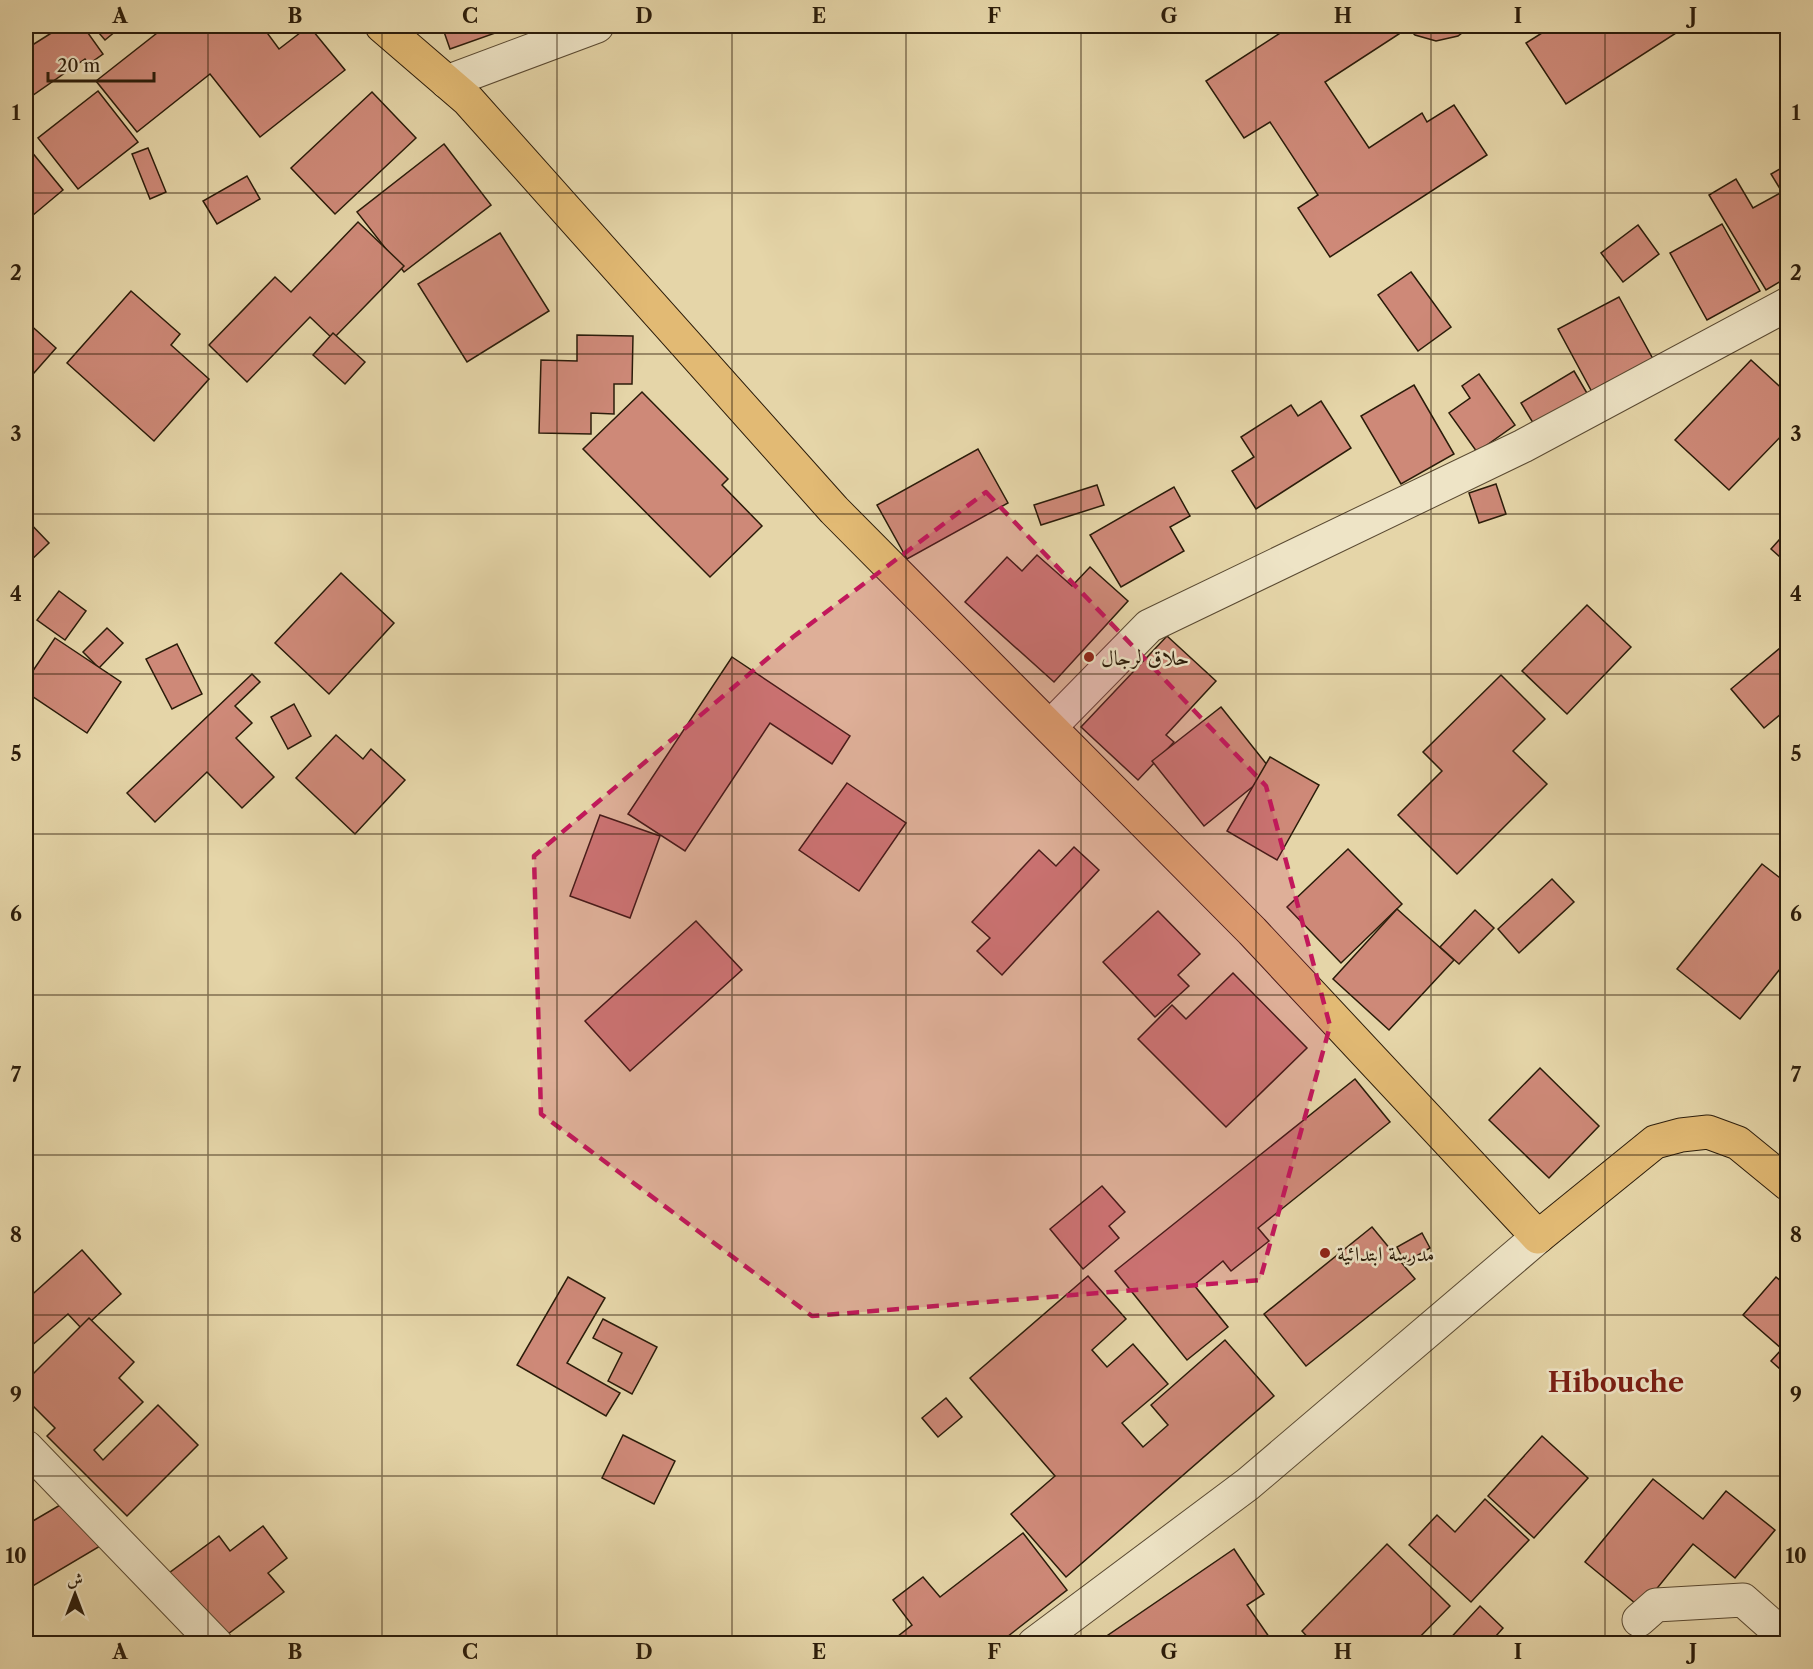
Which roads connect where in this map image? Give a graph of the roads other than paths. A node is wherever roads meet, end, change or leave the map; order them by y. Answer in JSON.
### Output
{"nodes":[{"id":1,"x":382,"y":26,"type":"edge"},
{"id":2,"x":597,"y":26,"type":"edge"},
{"id":3,"x":447,"y":82,"type":"junction"},
{"id":4,"x":1788,"y":304,"type":"edge"},
{"id":5,"x":1050,"y":727,"type":"junction"},
{"id":6,"x":1788,"y":1184,"type":"edge"},
{"id":7,"x":1538,"y":1237,"type":"junction"},
{"id":8,"x":26,"y":1447,"type":"edge"},
{"id":9,"x":1639,"y":1620,"type":"dead end"},
{"id":10,"x":1788,"y":1640,"type":"edge"},
{"id":11,"x":216,"y":1644,"type":"edge"},
{"id":12,"x":1034,"y":1644,"type":"edge"}],
"edges":[{"from":1,"to":3,"type":"main road"},
{"from":2,"to":3,"type":"street"},
{"from":3,"to":5,"type":"main road"},
{"from":4,"to":5,"type":"street"},
{"from":5,"to":7,"type":"main road"},
{"from":6,"to":7,"type":"main road"},
{"from":7,"to":12,"type":"street"},
{"from":8,"to":11,"type":"street"},
{"from":9,"to":10,"type":"street"}]}
